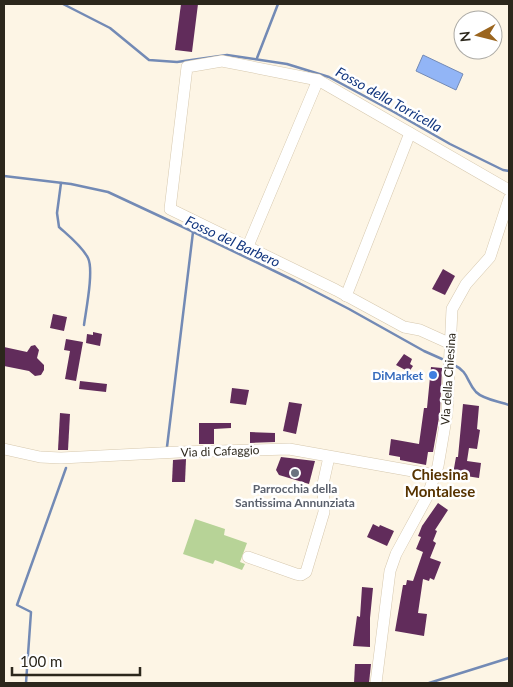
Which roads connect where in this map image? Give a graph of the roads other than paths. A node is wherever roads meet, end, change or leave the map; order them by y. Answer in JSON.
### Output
{"nodes":[{"id":1,"x":318,"y":80,"type":"junction"},
{"id":2,"x":410,"y":133,"type":"junction"},
{"id":3,"x":509,"y":190,"type":"edge"},
{"id":4,"x":509,"y":199,"type":"edge"},
{"id":5,"x":248,"y":246,"type":"junction"},
{"id":6,"x":346,"y":296,"type":"junction"},
{"id":7,"x":451,"y":344,"type":"junction"},
{"id":8,"x":4,"y":450,"type":"edge"},
{"id":9,"x":328,"y":457,"type":"junction"},
{"id":10,"x":436,"y":475,"type":"junction"},
{"id":11,"x":248,"y":557,"type":"dead end"},
{"id":12,"x":376,"y":683,"type":"edge"}],
"edges":[{"from":1,"to":2,"type":"street"},
{"from":1,"to":5,"type":"street"},
{"from":1,"to":5,"type":"street"},
{"from":2,"to":3,"type":"street"},
{"from":2,"to":6,"type":"street"},
{"from":4,"to":7,"type":"street","name":"Via della Chiesina"},
{"from":5,"to":6,"type":"street"},
{"from":6,"to":7,"type":"street"},
{"from":7,"to":10,"type":"street","name":"Via della Chiesina"},
{"from":8,"to":9,"type":"street","name":"Via di Cafaggio"},
{"from":9,"to":10,"type":"street","name":"Via di Cafaggio"},
{"from":9,"to":11,"type":"street"},
{"from":10,"to":12,"type":"street","name":"Via della Chiesina"}]}
